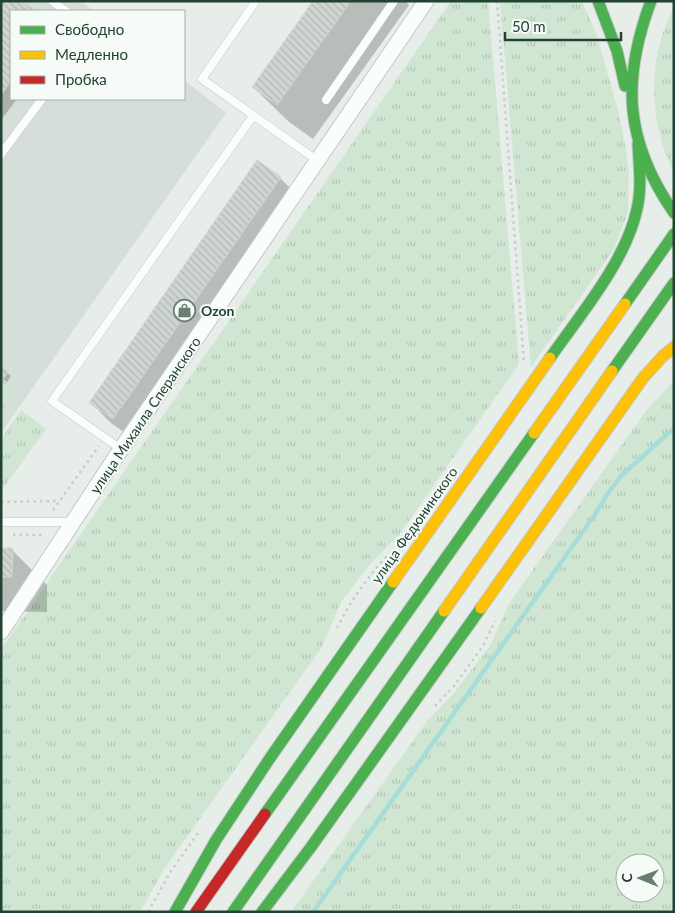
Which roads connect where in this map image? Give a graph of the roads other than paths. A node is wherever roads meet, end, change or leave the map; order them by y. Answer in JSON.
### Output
{"nodes":[{"id":1,"x":52,"y":1,"type":"edge"},
{"id":2,"x":256,"y":1,"type":"edge"},
{"id":3,"x":394,"y":1,"type":"edge"},
{"id":4,"x":426,"y":1,"type":"edge"},
{"id":5,"x":598,"y":1,"type":"edge"},
{"id":6,"x":651,"y":1,"type":"edge"},
{"id":7,"x":65,"y":10,"type":"edge"},
{"id":8,"x":41,"y":100,"type":"edge"},
{"id":9,"x":326,"y":100,"type":"dead end"},
{"id":10,"x":253,"y":116,"type":"junction"},
{"id":11,"x":634,"y":122,"type":"junction"},
{"id":12,"x":638,"y":144,"type":"junction"},
{"id":13,"x":1,"y":154,"type":"edge"},
{"id":14,"x":318,"y":161,"type":"junction"},
{"id":15,"x":674,"y":214,"type":"edge"},
{"id":16,"x":674,"y":234,"type":"edge"},
{"id":17,"x":674,"y":283,"type":"edge"},
{"id":18,"x":674,"y":347,"type":"edge"},
{"id":19,"x":121,"y":448,"type":"junction"},
{"id":20,"x":1,"y":522,"type":"edge"},
{"id":21,"x":73,"y":522,"type":"junction"},
{"id":22,"x":1,"y":632,"type":"edge"},
{"id":23,"x":175,"y":912,"type":"edge"},
{"id":24,"x":196,"y":912,"type":"edge"},
{"id":25,"x":232,"y":912,"type":"edge"},
{"id":26,"x":262,"y":912,"type":"edge"}],
"edges":[{"from":1,"to":7,"type":"lane"},
{"from":2,"to":10,"type":"lane"},
{"from":3,"to":9,"type":"lane"},
{"from":4,"to":14,"type":"street","name":"улица Михаила Сперанского"},
{"from":5,"to":11,"type":"main road"},
{"from":6,"to":11,"type":"main road"},
{"from":8,"to":13,"type":"lane"},
{"from":10,"to":14,"type":"lane"},
{"from":10,"to":19,"type":"lane"},
{"from":11,"to":12,"type":"main road"},
{"from":12,"to":15,"type":"main road"},
{"from":12,"to":23,"type":"main road","name":"улица Федюнинского"},
{"from":14,"to":19,"type":"street","name":"улица Михаила Сперанского"},
{"from":16,"to":24,"type":"main road"},
{"from":17,"to":25,"type":"main road"},
{"from":18,"to":26,"type":"main road"},
{"from":19,"to":21,"type":"street","name":"улица Михаила Сперанского"},
{"from":20,"to":21,"type":"lane"},
{"from":21,"to":22,"type":"street","name":"улица Михаила Сперанского"}]}
